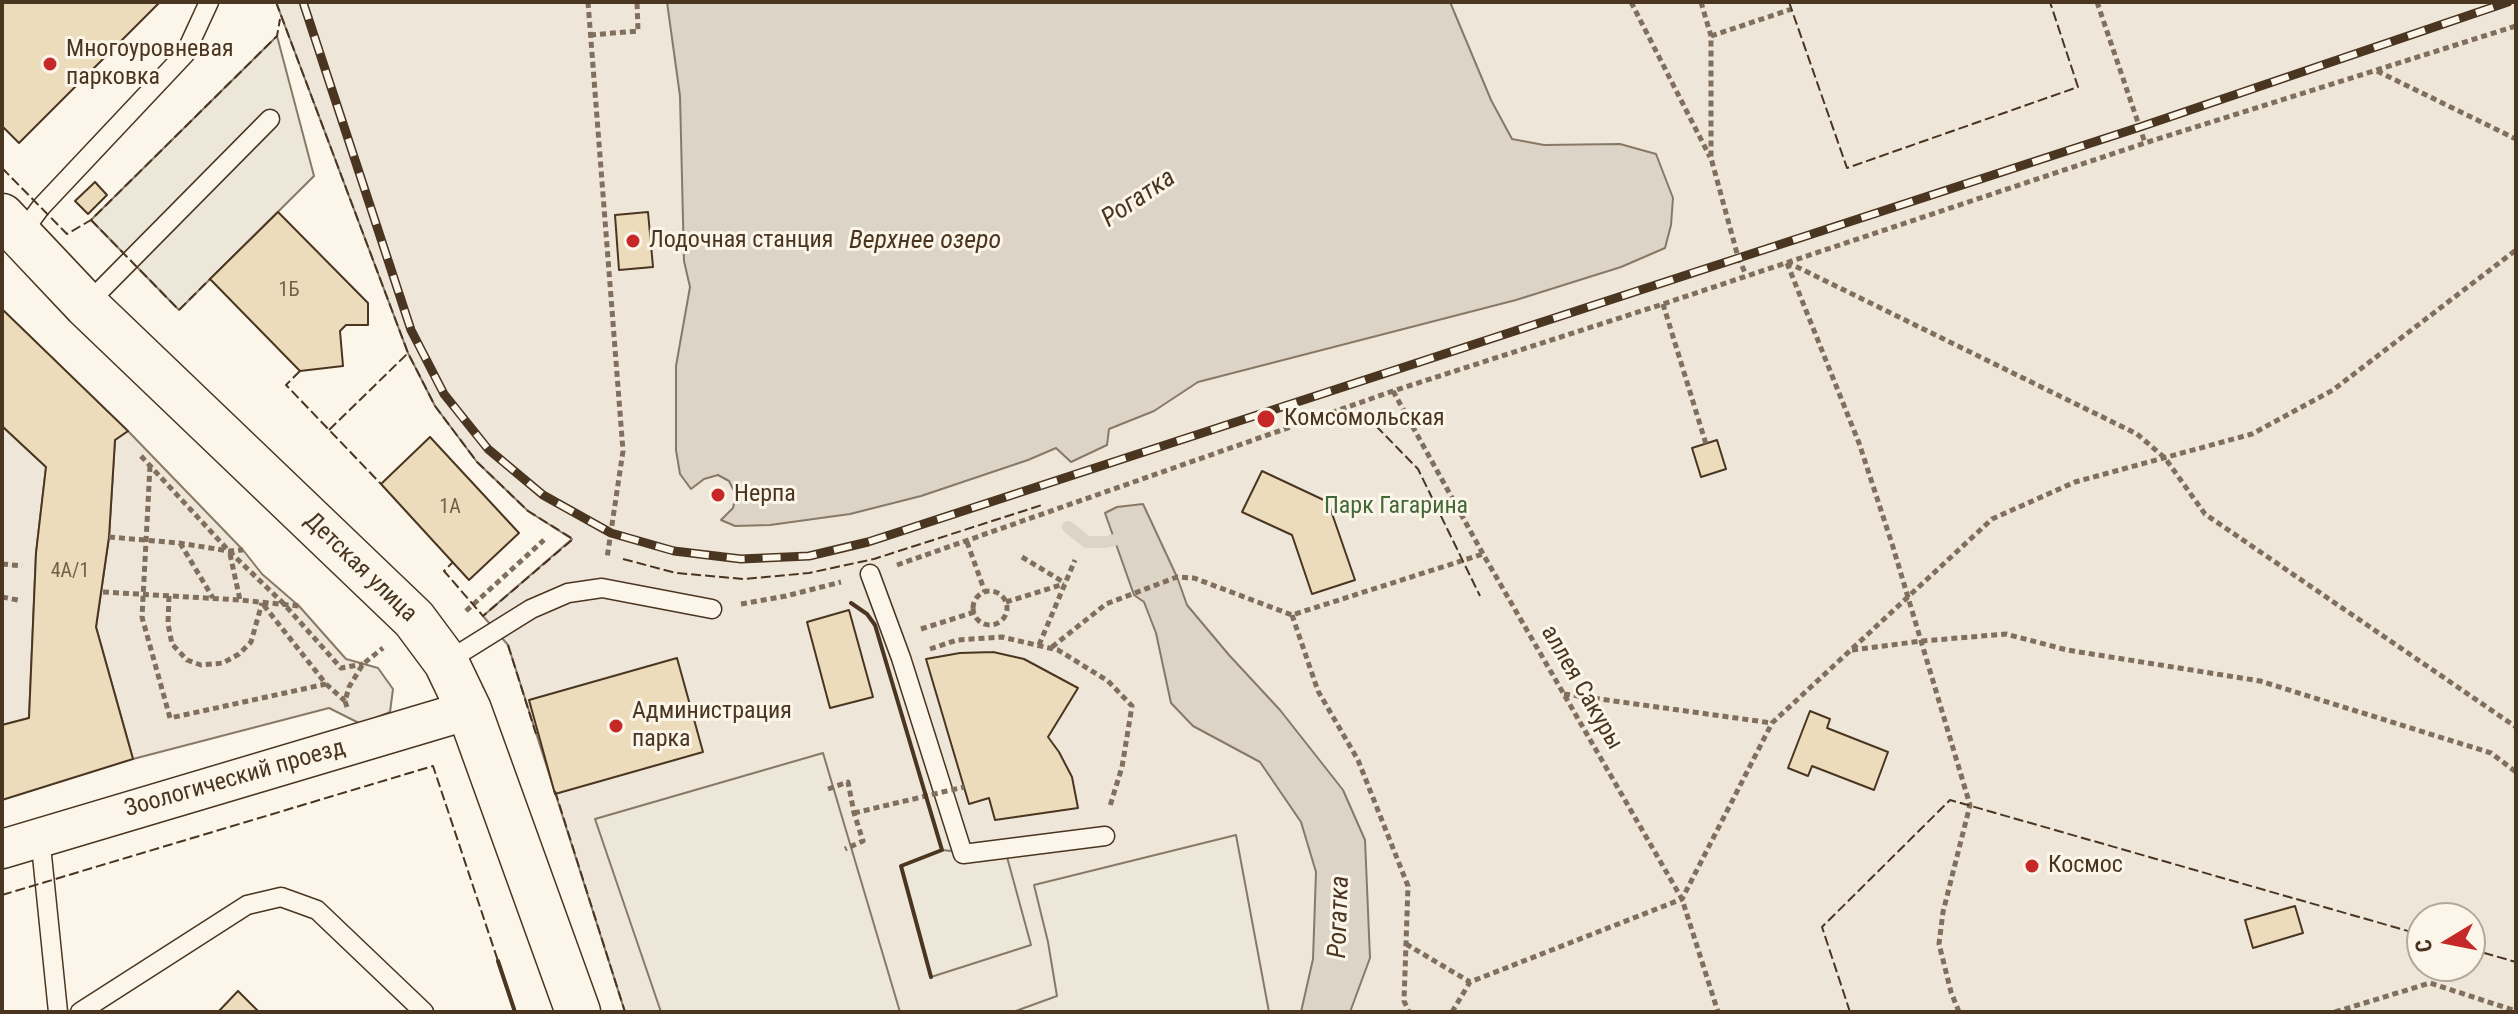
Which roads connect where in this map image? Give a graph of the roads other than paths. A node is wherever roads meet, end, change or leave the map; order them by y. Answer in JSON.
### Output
{"nodes":[{"id":1,"x":209,"y":2,"type":"edge"},
{"id":2,"x":270,"y":119,"type":"dead end"},
{"id":3,"x":11,"y":225,"type":"edge"},
{"id":4,"x":86,"y":305,"type":"junction"},
{"id":5,"x":870,"y":574,"type":"road end"},
{"id":6,"x":712,"y":609,"type":"road end"},
{"id":7,"x":446,"y":662,"type":"junction"},
{"id":8,"x":469,"y":710,"type":"junction"},
{"id":9,"x":40,"y":836,"type":"junction"},
{"id":10,"x":1105,"y":836,"type":"dead end"},
{"id":11,"x":2,"y":849,"type":"edge"},
{"id":12,"x":58,"y":1012,"type":"edge"},
{"id":13,"x":80,"y":1012,"type":"edge"},
{"id":14,"x":424,"y":1012,"type":"edge"},
{"id":15,"x":578,"y":1012,"type":"edge"}],
"edges":[{"from":1,"to":3,"type":"lane"},
{"from":2,"to":4,"type":"lane"},
{"from":3,"to":4,"type":"street","name":"Детская улица"},
{"from":4,"to":7,"type":"street","name":"Детская улица"},
{"from":5,"to":10,"type":"lane"},
{"from":6,"to":7,"type":"lane"},
{"from":7,"to":8,"type":"street","name":"Детская улица"},
{"from":8,"to":9,"type":"street","name":"Зоологический проезд"},
{"from":8,"to":15,"type":"street","name":"Детская улица"},
{"from":9,"to":11,"type":"street","name":"Зоологический проезд"},
{"from":9,"to":12,"type":"lane"},
{"from":13,"to":14,"type":"lane"}]}
